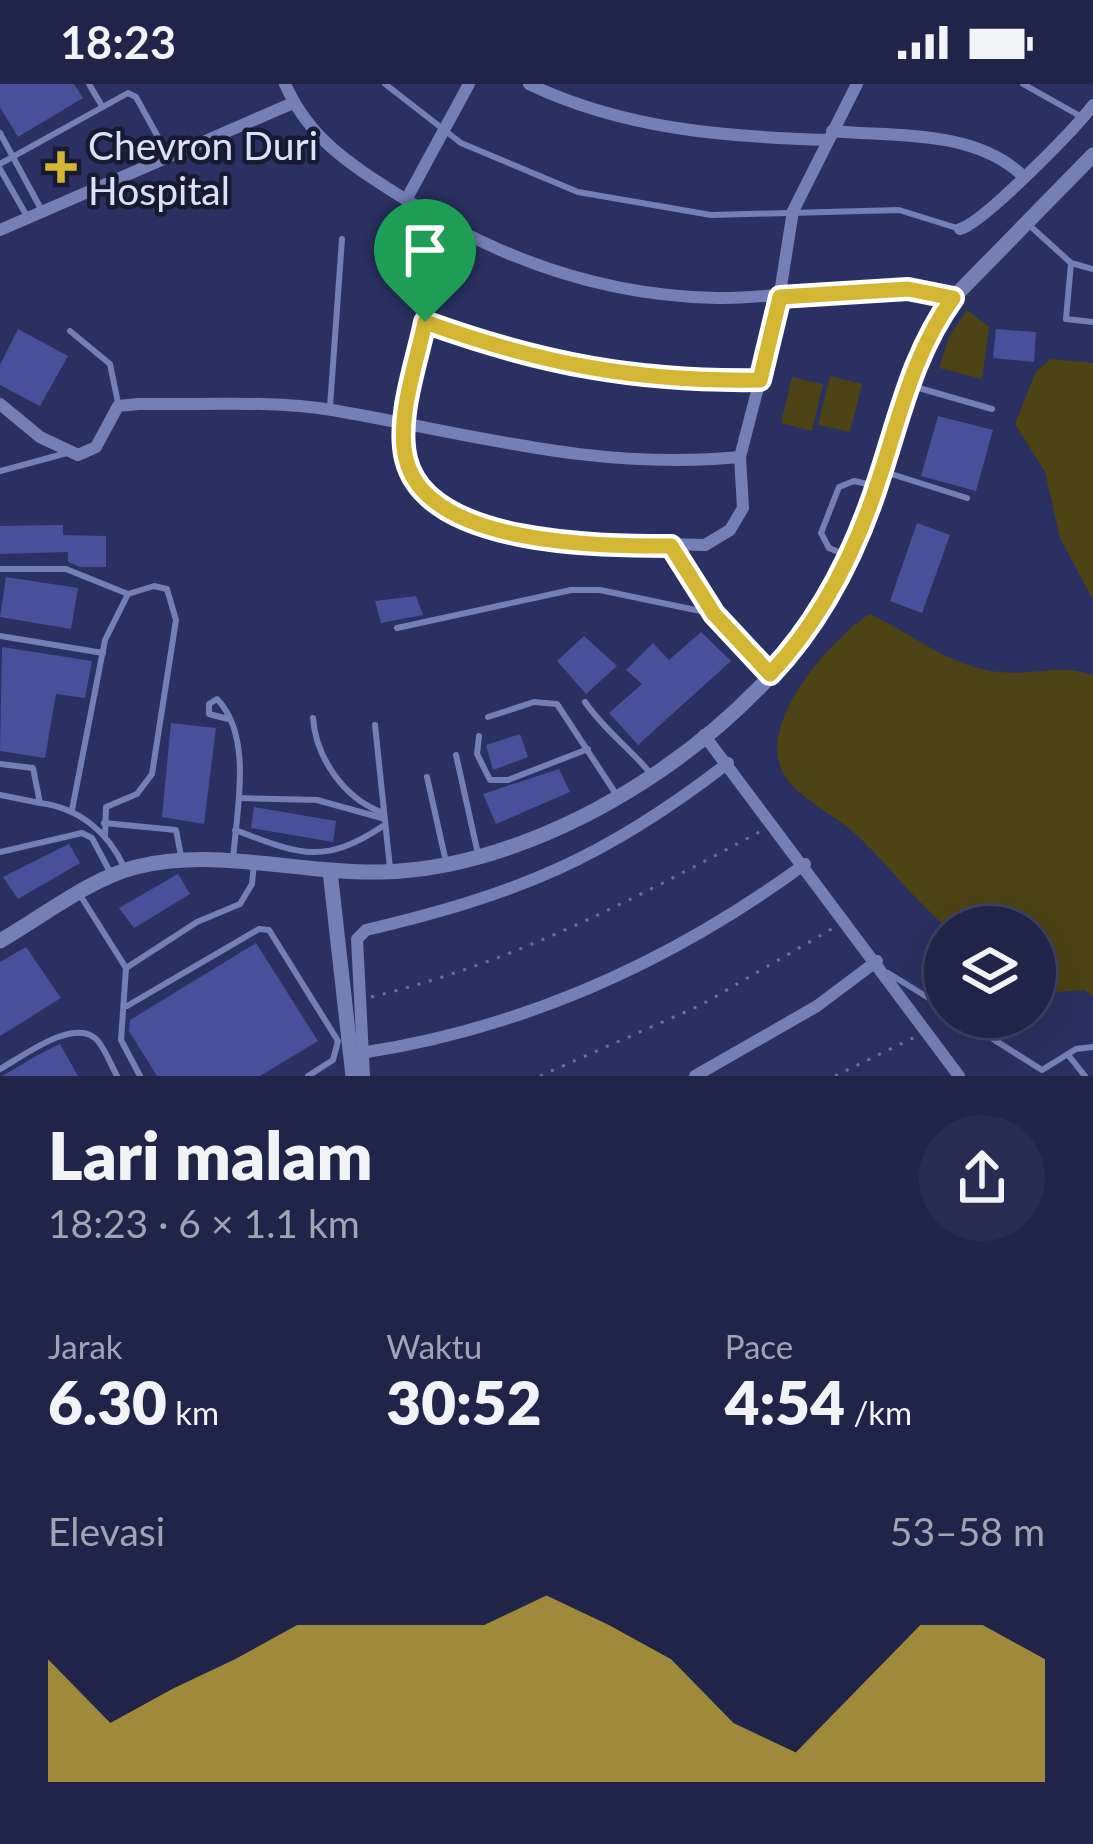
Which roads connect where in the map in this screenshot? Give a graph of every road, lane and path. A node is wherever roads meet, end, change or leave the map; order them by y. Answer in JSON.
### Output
{"nodes":[{"id":1,"x":89,"y":84,"type":"edge"},
{"id":2,"x":285,"y":84,"type":"edge"},
{"id":3,"x":385,"y":84,"type":"edge"},
{"id":4,"x":469,"y":84,"type":"edge"},
{"id":5,"x":529,"y":84,"type":"edge"},
{"id":6,"x":857,"y":84,"type":"edge"},
{"id":7,"x":1023,"y":84,"type":"edge"},
{"id":8,"x":293,"y":103,"type":"junction"},
{"id":9,"x":1093,"y":105,"type":"edge"},
{"id":10,"x":102,"y":106,"type":"junction"},
{"id":11,"x":1083,"y":118,"type":"junction"},
{"id":12,"x":444,"y":130,"type":"junction"},
{"id":13,"x":0,"y":133,"type":"edge"},
{"id":14,"x":830,"y":135,"type":"junction"},
{"id":15,"x":1093,"y":155,"type":"edge"},
{"id":16,"x":12,"y":157,"type":"junction"},
{"id":17,"x":170,"y":160,"type":"junction"},
{"id":18,"x":0,"y":166,"type":"edge"},
{"id":19,"x":1022,"y":175,"type":"junction"},
{"id":20,"x":406,"y":200,"type":"junction"},
{"id":21,"x":794,"y":211,"type":"junction"},
{"id":22,"x":43,"y":212,"type":"junction"},
{"id":23,"x":28,"y":218,"type":"junction"},
{"id":24,"x":1025,"y":221,"type":"junction"},
{"id":25,"x":437,"y":223,"type":"junction"},
{"id":26,"x":961,"y":229,"type":"joint"},
{"id":27,"x":0,"y":230,"type":"edge"},
{"id":28,"x":342,"y":239,"type":"dead end"},
{"id":29,"x":1071,"y":263,"type":"junction"},
{"id":30,"x":1093,"y":269,"type":"edge"},
{"id":31,"x":780,"y":297,"type":"junction"},
{"id":32,"x":953,"y":298,"type":"junction"},
{"id":33,"x":425,"y":322,"type":"junction"},
{"id":34,"x":1093,"y":322,"type":"edge"},
{"id":35,"x":70,"y":331,"type":"dead end"},
{"id":36,"x":760,"y":380,"type":"junction"},
{"id":37,"x":908,"y":386,"type":"junction"},
{"id":38,"x":0,"y":404,"type":"edge"},
{"id":39,"x":118,"y":406,"type":"junction"},
{"id":40,"x":331,"y":410,"type":"junction"},
{"id":41,"x":992,"y":410,"type":"dead end"},
{"id":42,"x":406,"y":424,"type":"junction"},
{"id":43,"x":67,"y":453,"type":"junction"},
{"id":44,"x":740,"y":457,"type":"junction"},
{"id":45,"x":0,"y":472,"type":"edge"},
{"id":46,"x":879,"y":478,"type":"junction"},
{"id":47,"x":967,"y":498,"type":"dead end"},
{"id":48,"x":705,"y":545,"type":"junction"},
{"id":49,"x":671,"y":546,"type":"junction"},
{"id":50,"x":849,"y":557,"type":"junction"},
{"id":51,"x":0,"y":569,"type":"edge"},
{"id":52,"x":690,"y":574,"type":"junction"},
{"id":53,"x":128,"y":594,"type":"junction"},
{"id":54,"x":714,"y":614,"type":"junction"},
{"id":55,"x":397,"y":628,"type":"dead end"},
{"id":56,"x":0,"y":636,"type":"edge"},
{"id":57,"x":103,"y":653,"type":"junction"},
{"id":58,"x":770,"y":674,"type":"junction"},
{"id":59,"x":585,"y":702,"type":"dead end"},
{"id":60,"x":488,"y":717,"type":"dead end"},
{"id":61,"x":313,"y":718,"type":"dead end"},
{"id":62,"x":228,"y":719,"type":"dead end"},
{"id":63,"x":375,"y":725,"type":"dead end"},
{"id":64,"x":704,"y":735,"type":"junction"},
{"id":65,"x":479,"y":736,"type":"dead end"},
{"id":66,"x":587,"y":749,"type":"junction"},
{"id":67,"x":456,"y":755,"type":"dead end"},
{"id":68,"x":728,"y":763,"type":"junction"},
{"id":69,"x":0,"y":764,"type":"edge"},
{"id":70,"x":651,"y":774,"type":"junction"},
{"id":71,"x":427,"y":777,"type":"dead end"},
{"id":72,"x":0,"y":794,"type":"edge"},
{"id":73,"x":617,"y":797,"type":"junction"},
{"id":74,"x":239,"y":798,"type":"junction"},
{"id":75,"x":40,"y":803,"type":"junction"},
{"id":76,"x":72,"y":810,"type":"junction"},
{"id":77,"x":382,"y":819,"type":"junction"},
{"id":78,"x":104,"y":823,"type":"junction"},
{"id":79,"x":775,"y":823,"type":"junction"},
{"id":80,"x":236,"y":830,"type":"junction"},
{"id":81,"x":105,"y":836,"type":"junction"},
{"id":82,"x":0,"y":852,"type":"edge"},
{"id":83,"x":478,"y":857,"type":"junction"},
{"id":84,"x":181,"y":860,"type":"junction"},
{"id":85,"x":233,"y":862,"type":"junction"},
{"id":86,"x":805,"y":863,"type":"junction"},
{"id":87,"x":254,"y":864,"type":"junction"},
{"id":88,"x":446,"y":866,"type":"junction"},
{"id":89,"x":330,"y":871,"type":"junction"},
{"id":90,"x":390,"y":872,"type":"junction"},
{"id":91,"x":119,"y":874,"type":"junction"},
{"id":92,"x":80,"y":895,"type":"junction"},
{"id":93,"x":847,"y":920,"type":"junction"},
{"id":94,"x":0,"y":941,"type":"edge"},
{"id":95,"x":881,"y":966,"type":"junction"},
{"id":96,"x":126,"y":968,"type":"junction"},
{"id":97,"x":924,"y":994,"type":"edge"},
{"id":98,"x":358,"y":1000,"type":"junction"},
{"id":99,"x":127,"y":1006,"type":"junction"},
{"id":100,"x":924,"y":1025,"type":"edge"},
{"id":101,"x":924,"y":1033,"type":"edge"},
{"id":102,"x":933,"y":1038,"type":"edge"},
{"id":103,"x":988,"y":1038,"type":"edge"},
{"id":104,"x":1093,"y":1047,"type":"edge"},
{"id":105,"x":361,"y":1053,"type":"junction"},
{"id":106,"x":1069,"y":1056,"type":"junction"},
{"id":107,"x":0,"y":1069,"type":"edge"},
{"id":108,"x":1037,"y":1072,"type":"edge"},
{"id":109,"x":700,"y":1075,"type":"edge"},
{"id":110,"x":118,"y":1076,"type":"edge"},
{"id":111,"x":140,"y":1076,"type":"edge"},
{"id":112,"x":308,"y":1076,"type":"edge"},
{"id":113,"x":353,"y":1076,"type":"edge"},
{"id":114,"x":364,"y":1076,"type":"edge"},
{"id":115,"x":541,"y":1076,"type":"edge"},
{"id":116,"x":835,"y":1076,"type":"edge"},
{"id":117,"x":959,"y":1076,"type":"edge"},
{"id":118,"x":1085,"y":1076,"type":"edge"}],
"edges":[{"from":1,"to":10,"type":"lane"},
{"from":2,"to":8,"type":"street"},
{"from":3,"to":12,"type":"lane"},
{"from":4,"to":12,"type":"street"},
{"from":5,"to":14,"type":"street"},
{"from":6,"to":14,"type":"street"},
{"from":7,"to":11,"type":"lane"},
{"from":8,"to":17,"type":"street"},
{"from":8,"to":20,"type":"street"},
{"from":9,"to":11,"type":"street"},
{"from":10,"to":16,"type":"lane"},
{"from":10,"to":17,"type":"lane"},
{"from":11,"to":19,"type":"street"},
{"from":12,"to":20,"type":"street"},
{"from":12,"to":21,"type":"lane"},
{"from":13,"to":16,"type":"lane"},
{"from":14,"to":19,"type":"street"},
{"from":14,"to":21,"type":"street"},
{"from":15,"to":24,"type":"street"},
{"from":16,"to":18,"type":"lane"},
{"from":16,"to":22,"type":"lane"},
{"from":17,"to":22,"type":"street"},
{"from":18,"to":23,"type":"lane"},
{"from":19,"to":26,"type":"street"},
{"from":20,"to":25,"type":"street"},
{"from":21,"to":26,"type":"lane"},
{"from":21,"to":31,"type":"street"},
{"from":22,"to":23,"type":"street"},
{"from":23,"to":27,"type":"street"},
{"from":24,"to":29,"type":"lane"},
{"from":24,"to":32,"type":"street"},
{"from":25,"to":31,"type":"street"},
{"from":25,"to":33,"type":"street"},
{"from":28,"to":40,"type":"lane"},
{"from":29,"to":30,"type":"lane"},
{"from":29,"to":34,"type":"lane"},
{"from":31,"to":32,"type":"street"},
{"from":31,"to":36,"type":"street"},
{"from":32,"to":37,"type":"street"},
{"from":33,"to":36,"type":"lane"},
{"from":33,"to":42,"type":"street"},
{"from":35,"to":39,"type":"lane"},
{"from":36,"to":44,"type":"street"},
{"from":37,"to":41,"type":"lane"},
{"from":37,"to":46,"type":"street"},
{"from":38,"to":43,"type":"street"},
{"from":39,"to":40,"type":"street"},
{"from":39,"to":43,"type":"street"},
{"from":40,"to":42,"type":"street"},
{"from":42,"to":44,"type":"street"},
{"from":42,"to":49,"type":"street"},
{"from":43,"to":45,"type":"lane"},
{"from":44,"to":48,"type":"street"},
{"from":46,"to":47,"type":"lane"},
{"from":46,"to":50,"type":"street"},
{"from":46,"to":50,"type":"lane"},
{"from":48,"to":49,"type":"street"},
{"from":48,"to":52,"type":"street"},
{"from":49,"to":52,"type":"street"},
{"from":50,"to":58,"type":"street"},
{"from":51,"to":53,"type":"lane"},
{"from":52,"to":54,"type":"street"},
{"from":53,"to":57,"type":"lane"},
{"from":53,"to":78,"type":"lane"},
{"from":54,"to":55,"type":"lane"},
{"from":54,"to":58,"type":"street"},
{"from":56,"to":57,"type":"lane"},
{"from":57,"to":76,"type":"lane"},
{"from":58,"to":64,"type":"street"},
{"from":59,"to":70,"type":"lane"},
{"from":60,"to":66,"type":"lane"},
{"from":61,"to":77,"type":"lane"},
{"from":62,"to":74,"type":"lane"},
{"from":63,"to":77,"type":"lane"},
{"from":64,"to":68,"type":"street"},
{"from":64,"to":70,"type":"street"},
{"from":65,"to":66,"type":"lane"},
{"from":66,"to":73,"type":"lane"},
{"from":67,"to":83,"type":"lane"},
{"from":68,"to":79,"type":"street"},
{"from":68,"to":98,"type":"street"},
{"from":69,"to":75,"type":"lane"},
{"from":70,"to":73,"type":"street"},
{"from":71,"to":88,"type":"lane"},
{"from":72,"to":75,"type":"lane"},
{"from":73,"to":83,"type":"street"},
{"from":74,"to":77,"type":"lane"},
{"from":74,"to":80,"type":"lane"},
{"from":75,"to":76,"type":"lane"},
{"from":76,"to":81,"type":"lane"},
{"from":77,"to":80,"type":"lane"},
{"from":77,"to":90,"type":"lane"},
{"from":78,"to":81,"type":"lane"},
{"from":78,"to":84,"type":"lane"},
{"from":79,"to":86,"type":"street"},
{"from":79,"to":98,"type":"path"},
{"from":80,"to":85,"type":"lane"},
{"from":81,"to":91,"type":"lane"},
{"from":82,"to":91,"type":"lane"},
{"from":83,"to":88,"type":"street"},
{"from":84,"to":85,"type":"street"},
{"from":84,"to":91,"type":"street"},
{"from":85,"to":87,"type":"street"},
{"from":86,"to":93,"type":"street"},
{"from":86,"to":105,"type":"street"},
{"from":87,"to":89,"type":"street"},
{"from":87,"to":96,"type":"lane"},
{"from":88,"to":90,"type":"street"},
{"from":89,"to":90,"type":"street"},
{"from":89,"to":113,"type":"street"},
{"from":91,"to":92,"type":"street"},
{"from":92,"to":94,"type":"street"},
{"from":92,"to":96,"type":"lane"},
{"from":93,"to":95,"type":"street"},
{"from":93,"to":115,"type":"path"},
{"from":95,"to":97,"type":"lane"},
{"from":95,"to":100,"type":"street"},
{"from":95,"to":109,"type":"street"},
{"from":96,"to":99,"type":"lane"},
{"from":98,"to":105,"type":"street"},
{"from":99,"to":111,"type":"lane"},
{"from":99,"to":112,"type":"lane"},
{"from":101,"to":116,"type":"path"},
{"from":102,"to":117,"type":"street"},
{"from":103,"to":108,"type":"lane"},
{"from":104,"to":106,"type":"lane"},
{"from":105,"to":114,"type":"street"},
{"from":106,"to":108,"type":"lane"},
{"from":106,"to":118,"type":"lane"},
{"from":107,"to":110,"type":"lane"}]}
